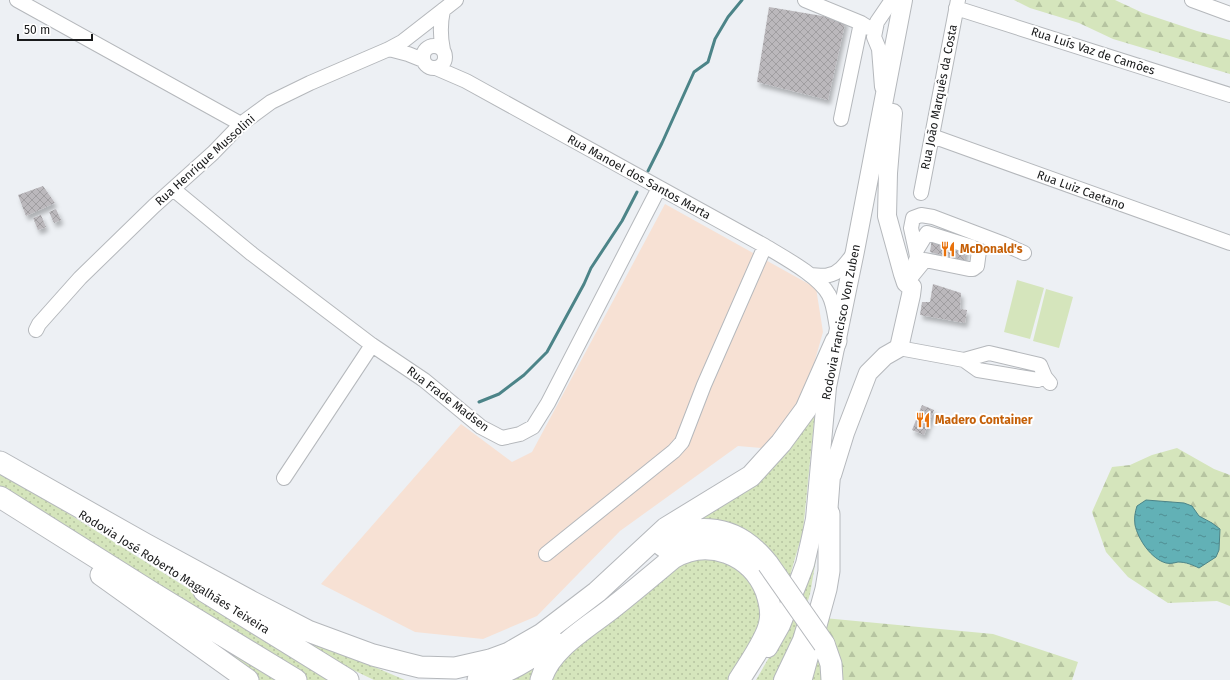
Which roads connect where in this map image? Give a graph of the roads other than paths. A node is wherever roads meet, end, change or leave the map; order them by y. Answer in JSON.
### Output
{"nodes":[{"id":1,"x":17,"y":0,"type":"edge"},
{"id":2,"x":456,"y":0,"type":"edge"},
{"id":3,"x":805,"y":0,"type":"edge"},
{"id":4,"x":892,"y":0,"type":"edge"},
{"id":5,"x":903,"y":0,"type":"edge"},
{"id":6,"x":914,"y":0,"type":"edge"},
{"id":7,"x":1192,"y":0,"type":"edge"},
{"id":8,"x":957,"y":4,"type":"edge"},
{"id":9,"x":443,"y":10,"type":"junction"},
{"id":10,"x":1230,"y":14,"type":"edge"},
{"id":11,"x":427,"y":22,"type":"junction"},
{"id":12,"x":861,"y":23,"type":"junction"},
{"id":13,"x":875,"y":29,"type":"junction"},
{"id":14,"x":402,"y":42,"type":"junction"},
{"id":15,"x":424,"y":45,"type":"junction"},
{"id":16,"x":389,"y":49,"type":"junction"},
{"id":17,"x":444,"y":53,"type":"junction"},
{"id":18,"x":423,"y":60,"type":"junction"},
{"id":19,"x":436,"y":68,"type":"junction"},
{"id":20,"x":466,"y":81,"type":"junction"},
{"id":21,"x":1230,"y":95,"type":"edge"},
{"id":22,"x":888,"y":109,"type":"junction"},
{"id":23,"x":841,"y":119,"type":"dead end"},
{"id":24,"x":241,"y":124,"type":"junction"},
{"id":25,"x":932,"y":136,"type":"junction"},
{"id":26,"x":659,"y":188,"type":"junction"},
{"id":27,"x":173,"y":189,"type":"junction"},
{"id":28,"x":921,"y":193,"type":"dead end"},
{"id":29,"x":1230,"y":243,"type":"edge"},
{"id":30,"x":765,"y":246,"type":"junction"},
{"id":31,"x":855,"y":251,"type":"junction"},
{"id":32,"x":916,"y":251,"type":"junction"},
{"id":33,"x":1024,"y":253,"type":"dead end"},
{"id":34,"x":903,"y":274,"type":"junction"},
{"id":35,"x":810,"y":275,"type":"junction"},
{"id":36,"x":36,"y":330,"type":"dead end"},
{"id":37,"x":837,"y":337,"type":"junction"},
{"id":38,"x":372,"y":345,"type":"junction"},
{"id":39,"x":899,"y":348,"type":"junction"},
{"id":40,"x":964,"y":360,"type":"junction"},
{"id":41,"x":0,"y":463,"type":"edge"},
{"id":42,"x":284,"y":478,"type":"dead end"},
{"id":43,"x":831,"y":478,"type":"junction"},
{"id":44,"x":0,"y":498,"type":"edge"},
{"id":45,"x":829,"y":514,"type":"junction"},
{"id":46,"x":546,"y":554,"type":"dead end"},
{"id":47,"x":308,"y":631,"type":"junction"},
{"id":48,"x":248,"y":680,"type":"edge"},
{"id":49,"x":296,"y":680,"type":"edge"},
{"id":50,"x":348,"y":680,"type":"edge"},
{"id":51,"x":425,"y":680,"type":"edge"},
{"id":52,"x":478,"y":680,"type":"edge"},
{"id":53,"x":541,"y":680,"type":"edge"},
{"id":54,"x":739,"y":680,"type":"edge"},
{"id":55,"x":748,"y":680,"type":"edge"},
{"id":56,"x":783,"y":680,"type":"edge"},
{"id":57,"x":801,"y":680,"type":"edge"},
{"id":58,"x":832,"y":680,"type":"edge"}],
"edges":[{"from":1,"to":24,"type":"street"},
{"from":2,"to":9,"type":"street","name":"Rua Henrique Mussolini"},
{"from":3,"to":12,"type":"street"},
{"from":4,"to":13,"type":"street"},
{"from":5,"to":22,"type":"main road","name":"Rodovia Francisco Von Zuben"},
{"from":6,"to":22,"type":"main road","name":"Rodovia Francisco Von Zuben"},
{"from":7,"to":10,"type":"street"},
{"from":8,"to":21,"type":"street","name":"Rua Luís Vaz de Camões"},
{"from":8,"to":25,"type":"street","name":"Rua João Marquês da Costa"},
{"from":9,"to":11,"type":"street","name":"Rua Henrique Mussolini"},
{"from":9,"to":17,"type":"street"},
{"from":11,"to":14,"type":"street","name":"Rua Henrique Mussolini"},
{"from":11,"to":15,"type":"street"},
{"from":12,"to":13,"type":"street"},
{"from":12,"to":23,"type":"street"},
{"from":13,"to":22,"type":"street"},
{"from":14,"to":15,"type":"street"},
{"from":14,"to":16,"type":"street","name":"Rua Henrique Mussolini"},
{"from":15,"to":17,"type":"street"},
{"from":15,"to":18,"type":"street"},
{"from":16,"to":18,"type":"street"},
{"from":16,"to":24,"type":"street","name":"Rua Henrique Mussolini"},
{"from":17,"to":19,"type":"street"},
{"from":17,"to":20,"type":"street","name":"Rua Manoel dos Santos Marta"},
{"from":18,"to":19,"type":"street"},
{"from":19,"to":20,"type":"street","name":"Rua Manoel dos Santos Marta"},
{"from":20,"to":26,"type":"street","name":"Rua Manoel dos Santos Marta"},
{"from":22,"to":31,"type":"main road","name":"Rodovia Francisco Von Zuben"},
{"from":22,"to":34,"type":"main road"},
{"from":22,"to":43,"type":"main road","name":"Rodovia Francisco Von Zuben"},
{"from":24,"to":27,"type":"street","name":"Rua Henrique Mussolini"},
{"from":25,"to":28,"type":"street","name":"Rua João Marquês da Costa"},
{"from":25,"to":29,"type":"street","name":"Rua Luiz Caetano"},
{"from":26,"to":30,"type":"street","name":"Rua Manoel dos Santos Marta"},
{"from":26,"to":38,"type":"street","name":"Rua Frade Madsen"},
{"from":27,"to":36,"type":"street","name":"Rua Henrique Mussolini"},
{"from":27,"to":38,"type":"street","name":"Rua Frade Madsen"},
{"from":30,"to":35,"type":"street","name":"Rua Manoel dos Santos Marta"},
{"from":30,"to":46,"type":"street"},
{"from":31,"to":35,"type":"street"},
{"from":31,"to":37,"type":"main road","name":"Rodovia Francisco Von Zuben"},
{"from":32,"to":33,"type":"street"},
{"from":32,"to":34,"type":"street"},
{"from":32,"to":34,"type":"street"},
{"from":34,"to":39,"type":"main road"},
{"from":35,"to":37,"type":"street","name":"Rua Manoel dos Santos Marta"},
{"from":37,"to":47,"type":"highway"},
{"from":37,"to":55,"type":"main road","name":"Rodovia Francisco Von Zuben"},
{"from":38,"to":42,"type":"street"},
{"from":39,"to":40,"type":"street"},
{"from":39,"to":43,"type":"main road"},
{"from":40,"to":40,"type":"street"},
{"from":41,"to":47,"type":"highway"},
{"from":41,"to":50,"type":"highway","name":"Rodovia José Roberto Magalhães Teixeira"},
{"from":43,"to":45,"type":"main road","name":"Rodovia Francisco Von Zuben"},
{"from":44,"to":48,"type":"highway"},
{"from":44,"to":49,"type":"highway"},
{"from":45,"to":56,"type":"main road","name":"Rodovia Francisco Von Zuben"},
{"from":45,"to":57,"type":"highway"},
{"from":47,"to":51,"type":"highway"},
{"from":52,"to":58,"type":"highway","bridge":true},
{"from":53,"to":54,"type":"highway"}]}
